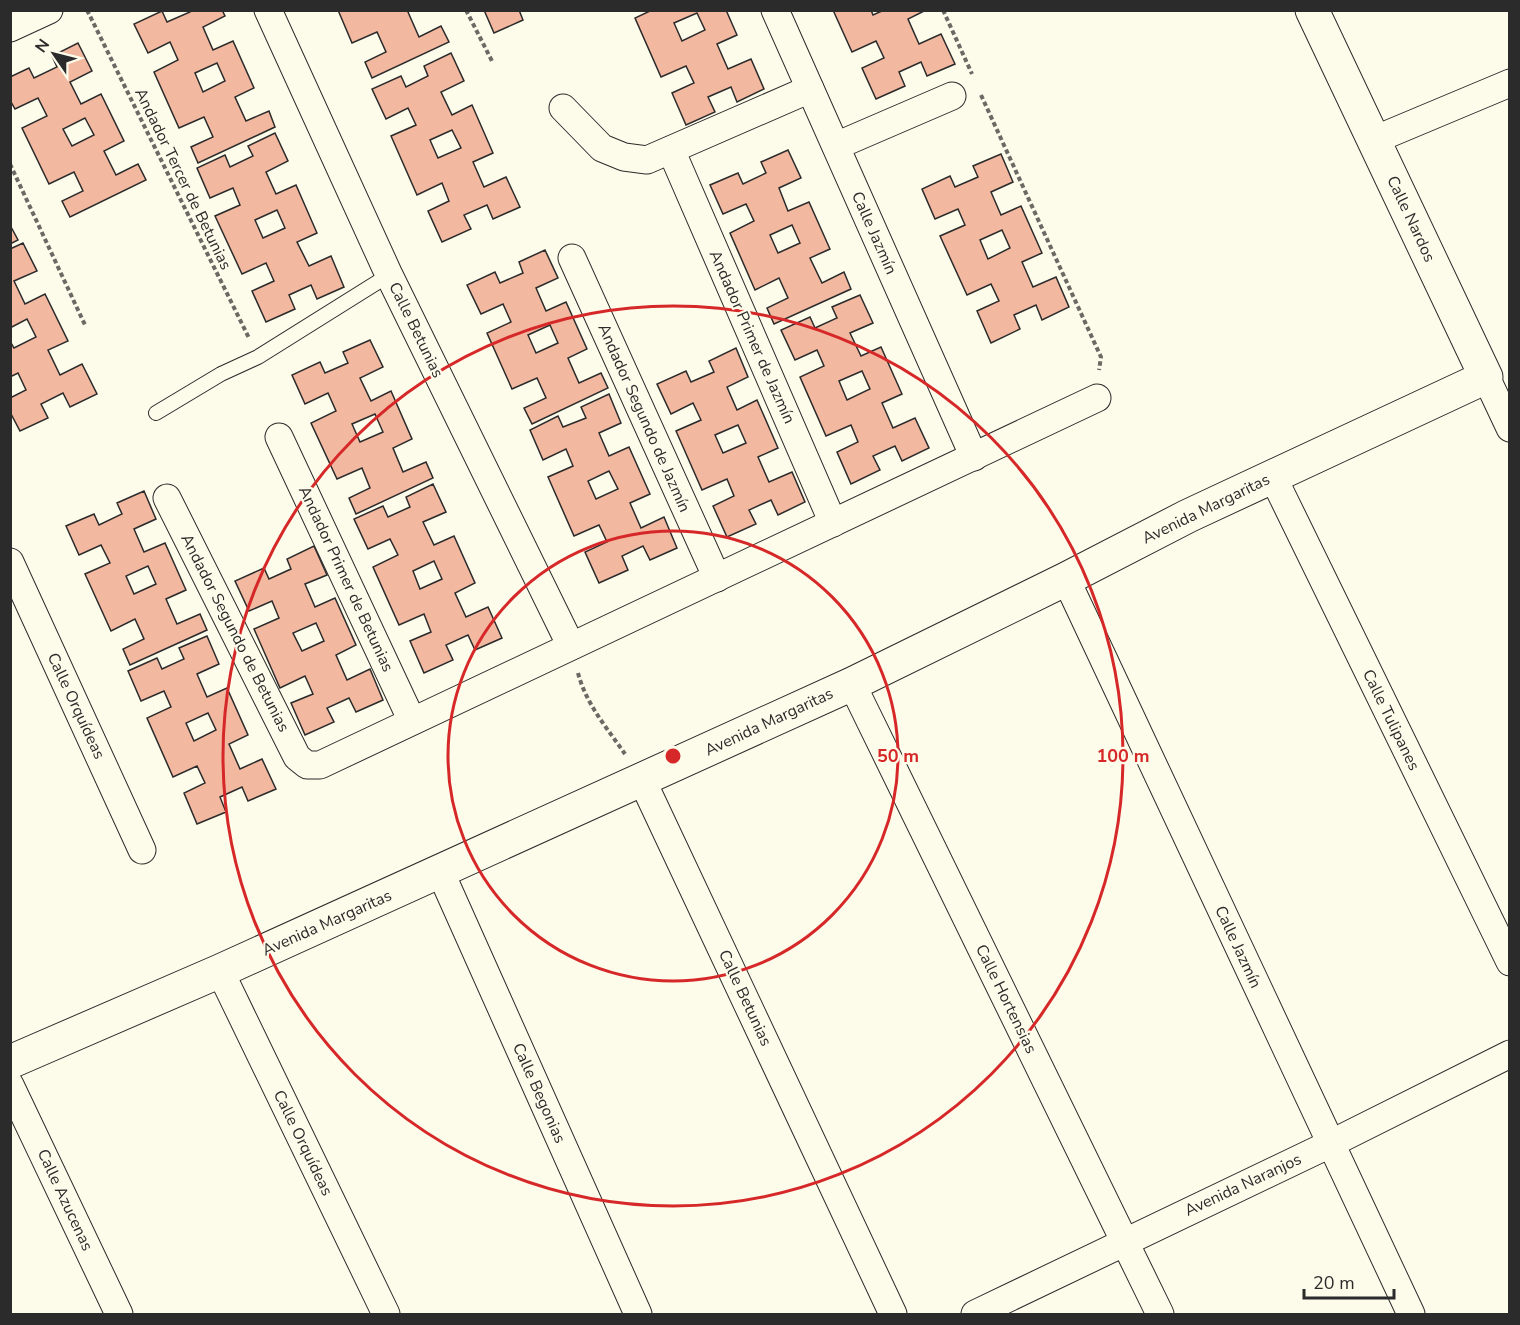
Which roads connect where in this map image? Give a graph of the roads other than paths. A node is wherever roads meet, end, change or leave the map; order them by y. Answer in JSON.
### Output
{"nodes":[{"id":1,"x":49,"y":10,"type":"edge"},
{"id":2,"x":268,"y":10,"type":"edge"},
{"id":3,"x":775,"y":10,"type":"edge"},
{"id":4,"x":1312,"y":10,"type":"edge"},
{"id":5,"x":10,"y":28,"type":"edge"},
{"id":6,"x":1509,"y":83,"type":"edge"},
{"id":7,"x":810,"y":89,"type":"junction"},
{"id":8,"x":952,"y":96,"type":"dead end"},
{"id":9,"x":563,"y":108,"type":"dead end"},
{"id":10,"x":1374,"y":140,"type":"junction"},
{"id":11,"x":836,"y":146,"type":"junction"},
{"id":12,"x":670,"y":150,"type":"junction"},
{"id":13,"x":572,"y":258,"type":"dead end"},
{"id":14,"x":389,"y":275,"type":"junction"},
{"id":15,"x":1486,"y":377,"type":"junction"},
{"id":16,"x":1097,"y":398,"type":"road end"},
{"id":17,"x":156,"y":413,"type":"dead end"},
{"id":18,"x":1509,"y":428,"type":"edge"},
{"id":19,"x":279,"y":437,"type":"dead end"},
{"id":20,"x":974,"y":456,"type":"junction"},
{"id":21,"x":1273,"y":477,"type":"junction"},
{"id":22,"x":167,"y":498,"type":"dead end"},
{"id":23,"x":833,"y":523,"type":"junction"},
{"id":24,"x":10,"y":562,"type":"edge"},
{"id":25,"x":717,"y":578,"type":"junction"},
{"id":26,"x":1066,"y":579,"type":"junction"},
{"id":27,"x":571,"y":646,"type":"junction"},
{"id":28,"x":852,"y":684,"type":"junction"},
{"id":29,"x":412,"y":721,"type":"junction"},
{"id":30,"x":642,"y":780,"type":"junction"},
{"id":31,"x":142,"y":850,"type":"dead end"},
{"id":32,"x":440,"y":872,"type":"junction"},
{"id":33,"x":1509,"y":962,"type":"edge"},
{"id":34,"x":220,"y":971,"type":"junction"},
{"id":35,"x":1509,"y":1054,"type":"edge"},
{"id":36,"x":10,"y":1062,"type":"edge"},
{"id":37,"x":10,"y":1085,"type":"edge"},
{"id":38,"x":1330,"y":1144,"type":"junction"},
{"id":39,"x":1124,"y":1242,"type":"junction"},
{"id":40,"x":119,"y":1314,"type":"edge"},
{"id":41,"x":386,"y":1314,"type":"edge"},
{"id":42,"x":638,"y":1314,"type":"edge"},
{"id":43,"x":893,"y":1314,"type":"edge"},
{"id":44,"x":975,"y":1314,"type":"edge"},
{"id":45,"x":1160,"y":1314,"type":"edge"},
{"id":46,"x":1411,"y":1314,"type":"edge"}],
"edges":[{"from":1,"to":5,"type":"street"},
{"from":2,"to":14,"type":"street","name":"Calle Betunias"},
{"from":3,"to":7,"type":"street","name":"Calle Jazmín"},
{"from":4,"to":10,"type":"street","name":"Calle Nardos"},
{"from":6,"to":10,"type":"street"},
{"from":7,"to":11,"type":"street","name":"Calle Jazmín"},
{"from":7,"to":12,"type":"street"},
{"from":8,"to":11,"type":"street"},
{"from":9,"to":12,"type":"street"},
{"from":10,"to":15,"type":"street","name":"Calle Nardos"},
{"from":11,"to":20,"type":"street","name":"Calle Jazmín"},
{"from":12,"to":23,"type":"street","name":"Andador Primer de Jazmín"},
{"from":13,"to":25,"type":"street","name":"Andador Segundo de Jazmín"},
{"from":14,"to":17,"type":"lane"},
{"from":14,"to":27,"type":"street","name":"Calle Betunias"},
{"from":15,"to":18,"type":"street","name":"Calle Nardos"},
{"from":15,"to":21,"type":"street","name":"Avenida Margaritas"},
{"from":16,"to":20,"type":"street"},
{"from":19,"to":29,"type":"street","name":"Andador Primer de Betunias"},
{"from":20,"to":23,"type":"street"},
{"from":21,"to":26,"type":"street","name":"Avenida Margaritas"},
{"from":21,"to":33,"type":"street","name":"Calle Tulipanes"},
{"from":22,"to":29,"type":"street","name":"Andador Segundo de Betunias"},
{"from":23,"to":25,"type":"street"},
{"from":24,"to":31,"type":"street","name":"Calle Orquídeas"},
{"from":25,"to":27,"type":"street"},
{"from":26,"to":28,"type":"street","name":"Avenida Margaritas"},
{"from":26,"to":38,"type":"street","name":"Calle Jazmín"},
{"from":27,"to":29,"type":"street"},
{"from":28,"to":30,"type":"street","name":"Avenida Margaritas"},
{"from":28,"to":39,"type":"street","name":"Calle Hortensias"},
{"from":30,"to":32,"type":"street","name":"Avenida Margaritas"},
{"from":30,"to":43,"type":"street","name":"Calle Betunias"},
{"from":32,"to":34,"type":"street","name":"Avenida Margaritas"},
{"from":32,"to":42,"type":"street","name":"Calle Begonias"},
{"from":34,"to":36,"type":"street","name":"Avenida Margaritas"},
{"from":34,"to":41,"type":"street","name":"Calle Orquídeas"},
{"from":35,"to":38,"type":"street","name":"Avenida Naranjos"},
{"from":37,"to":40,"type":"street","name":"Calle Azucenas"},
{"from":38,"to":39,"type":"street","name":"Avenida Naranjos"},
{"from":38,"to":46,"type":"street","name":"Calle Jazmín"},
{"from":39,"to":44,"type":"street","name":"Avenida Naranjos"},
{"from":39,"to":45,"type":"street","name":"Calle Hortensias"}]}
